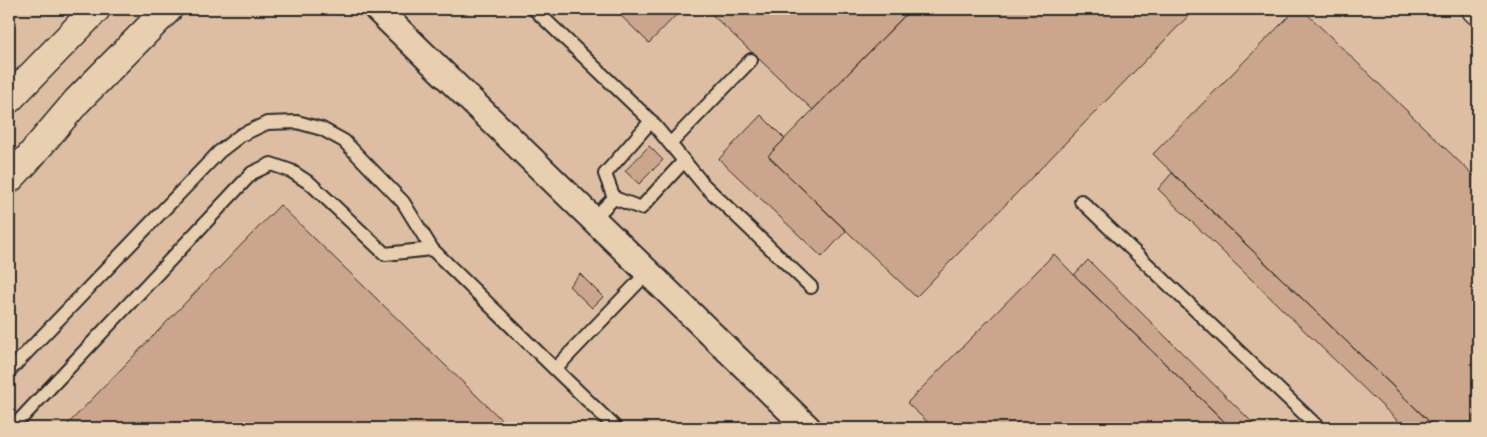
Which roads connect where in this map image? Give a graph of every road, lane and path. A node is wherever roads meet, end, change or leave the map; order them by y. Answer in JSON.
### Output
{"nodes":[{"id":1,"x":96,"y":9,"type":"edge"},
{"id":2,"x":168,"y":9,"type":"edge"},
{"id":3,"x":377,"y":9,"type":"edge"},
{"id":4,"x":534,"y":9,"type":"edge"},
{"id":5,"x":751,"y":60,"type":"dead end"},
{"id":6,"x":9,"y":99,"type":"edge"},
{"id":7,"x":651,"y":121,"type":"junction"},
{"id":8,"x":670,"y":144,"type":"junction"},
{"id":9,"x":684,"y":160,"type":"junction"},
{"id":10,"x":9,"y":179,"type":"edge"},
{"id":11,"x":614,"y":198,"type":"junction"},
{"id":12,"x":1081,"y":201,"type":"dead end"},
{"id":13,"x":594,"y":218,"type":"junction"},
{"id":14,"x":432,"y":250,"type":"junction"},
{"id":15,"x":648,"y":272,"type":"junction"},
{"id":16,"x":811,"y":287,"type":"dead end"},
{"id":17,"x":555,"y":369,"type":"junction"},
{"id":18,"x":9,"y":371,"type":"edge"},
{"id":19,"x":9,"y":427,"type":"edge"},
{"id":20,"x":616,"y":428,"type":"edge"},
{"id":21,"x":808,"y":428,"type":"edge"},
{"id":22,"x":1318,"y":428,"type":"edge"}],
"edges":[{"from":1,"to":6,"type":"main road"},
{"from":2,"to":10,"type":"main road"},
{"from":3,"to":13,"type":"street"},
{"from":4,"to":7,"type":"lane"},
{"from":5,"to":8,"type":"lane"},
{"from":7,"to":8,"type":"lane"},
{"from":7,"to":11,"type":"lane"},
{"from":8,"to":9,"type":"lane"},
{"from":9,"to":11,"type":"lane"},
{"from":9,"to":16,"type":"lane"},
{"from":11,"to":13,"type":"lane"},
{"from":12,"to":22,"type":"lane"},
{"from":13,"to":15,"type":"street"},
{"from":14,"to":17,"type":"lane"},
{"from":14,"to":18,"type":"lane"},
{"from":14,"to":19,"type":"lane"},
{"from":15,"to":17,"type":"lane"},
{"from":15,"to":21,"type":"street"},
{"from":17,"to":20,"type":"lane"}]}
